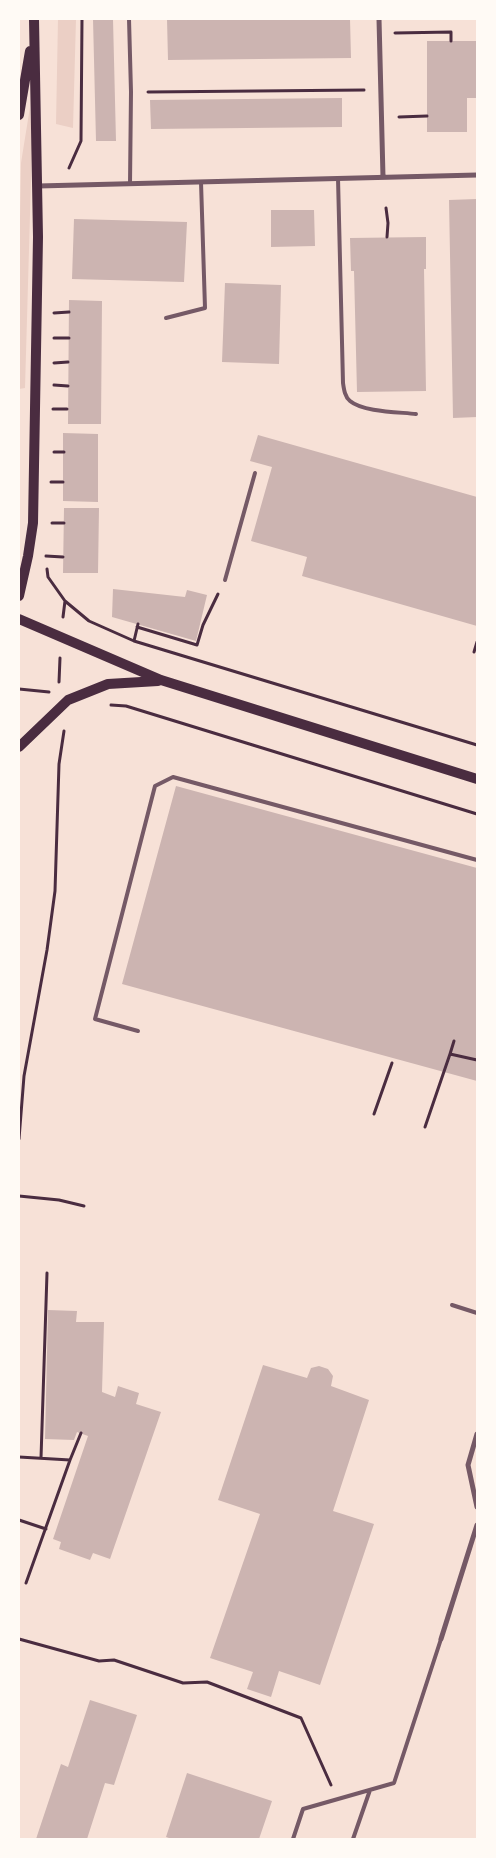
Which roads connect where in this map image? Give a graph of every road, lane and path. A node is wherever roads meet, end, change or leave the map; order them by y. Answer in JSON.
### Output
{"nodes":[{"id":1,"x":34,"y":19,"type":"edge"},
{"id":2,"x":82,"y":19,"type":"edge"},
{"id":3,"x":129,"y":19,"type":"edge"},
{"id":4,"x":379,"y":19,"type":"edge"},
{"id":5,"x":34,"y":30,"type":"junction"},
{"id":6,"x":379,"y":33,"type":"junction"},
{"id":7,"x":451,"y":41,"type":"dead end"},
{"id":8,"x":380,"y":89,"type":"junction"},
{"id":9,"x":131,"y":92,"type":"junction"},
{"id":10,"x":19,"y":115,"type":"edge"},
{"id":11,"x":427,"y":116,"type":"dead end"},
{"id":12,"x":381,"y":117,"type":"junction"},
{"id":13,"x":477,"y":175,"type":"edge"},
{"id":14,"x":383,"y":177,"type":"junction"},
{"id":15,"x":338,"y":178,"type":"junction"},
{"id":16,"x":201,"y":182,"type":"junction"},
{"id":17,"x":130,"y":184,"type":"junction"},
{"id":18,"x":61,"y":185,"type":"junction"},
{"id":19,"x":38,"y":186,"type":"junction"},
{"id":20,"x":386,"y":208,"type":"dead end"},
{"id":21,"x":388,"y":237,"type":"dead end"},
{"id":22,"x":69,"y":312,"type":"dead end"},
{"id":23,"x":48,"y":313,"type":"dead end"},
{"id":24,"x":166,"y":318,"type":"dead end"},
{"id":25,"x":48,"y":338,"type":"dead end"},
{"id":26,"x":69,"y":338,"type":"dead end"},
{"id":27,"x":68,"y":362,"type":"dead end"},
{"id":28,"x":48,"y":363,"type":"dead end"},
{"id":29,"x":48,"y":384,"type":"dead end"},
{"id":30,"x":68,"y":386,"type":"dead end"},
{"id":31,"x":48,"y":408,"type":"dead end"},
{"id":32,"x":67,"y":409,"type":"dead end"},
{"id":33,"x":416,"y":414,"type":"dead end"},
{"id":34,"x":255,"y":473,"type":"dead end"},
{"id":35,"x":47,"y":523,"type":"dead end"},
{"id":36,"x":64,"y":523,"type":"dead end"},
{"id":37,"x":45,"y":548,"type":"dead end"},
{"id":38,"x":225,"y":580,"type":"joint"},
{"id":39,"x":19,"y":596,"type":"edge"},
{"id":40,"x":65,"y":601,"type":"junction"},
{"id":41,"x":19,"y":619,"type":"edge"},
{"id":42,"x":61,"y":638,"type":"junction"},
{"id":43,"x":134,"y":641,"type":"junction"},
{"id":44,"x":477,"y":642,"type":"edge"},
{"id":45,"x":474,"y":652,"type":"dead end"},
{"id":46,"x":161,"y":680,"type":"junction"},
{"id":47,"x":59,"y":684,"type":"dead end"},
{"id":48,"x":19,"y":690,"type":"edge"},
{"id":49,"x":51,"y":692,"type":"dead end"},
{"id":50,"x":107,"y":705,"type":"dead end"},
{"id":51,"x":68,"y":725,"type":"dead end"},
{"id":52,"x":477,"y":745,"type":"edge"},
{"id":53,"x":19,"y":748,"type":"edge"},
{"id":54,"x":477,"y":778,"type":"edge"},
{"id":55,"x":477,"y":814,"type":"edge"},
{"id":56,"x":477,"y":860,"type":"edge"},
{"id":57,"x":138,"y":1031,"type":"dead end"},
{"id":58,"x":454,"y":1041,"type":"dead end"},
{"id":59,"x":450,"y":1054,"type":"junction"},
{"id":60,"x":477,"y":1060,"type":"edge"},
{"id":61,"x":392,"y":1063,"type":"dead end"},
{"id":62,"x":374,"y":1114,"type":"dead end"},
{"id":63,"x":425,"y":1127,"type":"dead end"},
{"id":64,"x":19,"y":1139,"type":"edge"},
{"id":65,"x":19,"y":1196,"type":"edge"},
{"id":66,"x":84,"y":1206,"type":"dead end"},
{"id":67,"x":47,"y":1273,"type":"dead end"},
{"id":68,"x":452,"y":1305,"type":"dead end"},
{"id":69,"x":477,"y":1313,"type":"edge"},
{"id":70,"x":81,"y":1433,"type":"dead end"},
{"id":71,"x":477,"y":1434,"type":"edge"},
{"id":72,"x":19,"y":1457,"type":"edge"},
{"id":73,"x":41,"y":1458,"type":"junction"},
{"id":74,"x":70,"y":1460,"type":"junction"},
{"id":75,"x":477,"y":1507,"type":"edge"},
{"id":76,"x":19,"y":1520,"type":"edge"},
{"id":77,"x":477,"y":1525,"type":"edge"},
{"id":78,"x":46,"y":1529,"type":"junction"},
{"id":79,"x":26,"y":1583,"type":"dead end"},
{"id":80,"x":441,"y":1638,"type":"joint"},
{"id":81,"x":19,"y":1639,"type":"edge"},
{"id":82,"x":370,"y":1790,"type":"junction"},
{"id":83,"x":337,"y":1799,"type":"junction"},
{"id":84,"x":293,"y":1839,"type":"edge"},
{"id":85,"x":353,"y":1839,"type":"edge"}],
"edges":[{"from":1,"to":5,"type":"main road"},
{"from":2,"to":18,"type":"path"},
{"from":3,"to":9,"type":"lane"},
{"from":4,"to":6,"type":"street"},
{"from":5,"to":10,"type":"main road"},
{"from":5,"to":19,"type":"main road"},
{"from":6,"to":7,"type":"path"},
{"from":6,"to":8,"type":"street"},
{"from":8,"to":9,"type":"path"},
{"from":8,"to":12,"type":"street"},
{"from":9,"to":17,"type":"lane"},
{"from":11,"to":12,"type":"path"},
{"from":12,"to":14,"type":"street"},
{"from":13,"to":14,"type":"street"},
{"from":14,"to":15,"type":"street"},
{"from":15,"to":16,"type":"street"},
{"from":15,"to":33,"type":"lane"},
{"from":16,"to":17,"type":"street"},
{"from":16,"to":24,"type":"lane"},
{"from":17,"to":18,"type":"street"},
{"from":18,"to":19,"type":"street"},
{"from":19,"to":39,"type":"main road"},
{"from":20,"to":21,"type":"path"},
{"from":22,"to":23,"type":"path"},
{"from":25,"to":26,"type":"path"},
{"from":27,"to":28,"type":"path"},
{"from":29,"to":30,"type":"path"},
{"from":31,"to":32,"type":"path"},
{"from":34,"to":38,"type":"lane"},
{"from":35,"to":36,"type":"path"},
{"from":37,"to":40,"type":"path"},
{"from":38,"to":43,"type":"path"},
{"from":40,"to":42,"type":"path"},
{"from":40,"to":43,"type":"path"},
{"from":41,"to":42,"type":"main road"},
{"from":42,"to":46,"type":"main road"},
{"from":42,"to":47,"type":"path"},
{"from":43,"to":52,"type":"path"},
{"from":44,"to":45,"type":"path"},
{"from":46,"to":53,"type":"main road"},
{"from":46,"to":54,"type":"main road"},
{"from":48,"to":49,"type":"path"},
{"from":50,"to":55,"type":"path"},
{"from":51,"to":64,"type":"path"},
{"from":56,"to":57,"type":"lane"},
{"from":58,"to":59,"type":"path"},
{"from":59,"to":60,"type":"path"},
{"from":59,"to":63,"type":"path"},
{"from":61,"to":62,"type":"path"},
{"from":65,"to":66,"type":"path"},
{"from":67,"to":73,"type":"path"},
{"from":68,"to":69,"type":"lane"},
{"from":70,"to":74,"type":"path"},
{"from":71,"to":75,"type":"street"},
{"from":72,"to":73,"type":"path"},
{"from":73,"to":74,"type":"path"},
{"from":74,"to":78,"type":"path"},
{"from":76,"to":78,"type":"path"},
{"from":77,"to":80,"type":"street"},
{"from":78,"to":79,"type":"path"},
{"from":80,"to":82,"type":"lane"},
{"from":81,"to":83,"type":"path"},
{"from":82,"to":83,"type":"lane"},
{"from":82,"to":85,"type":"lane"},
{"from":83,"to":84,"type":"lane"}]}
